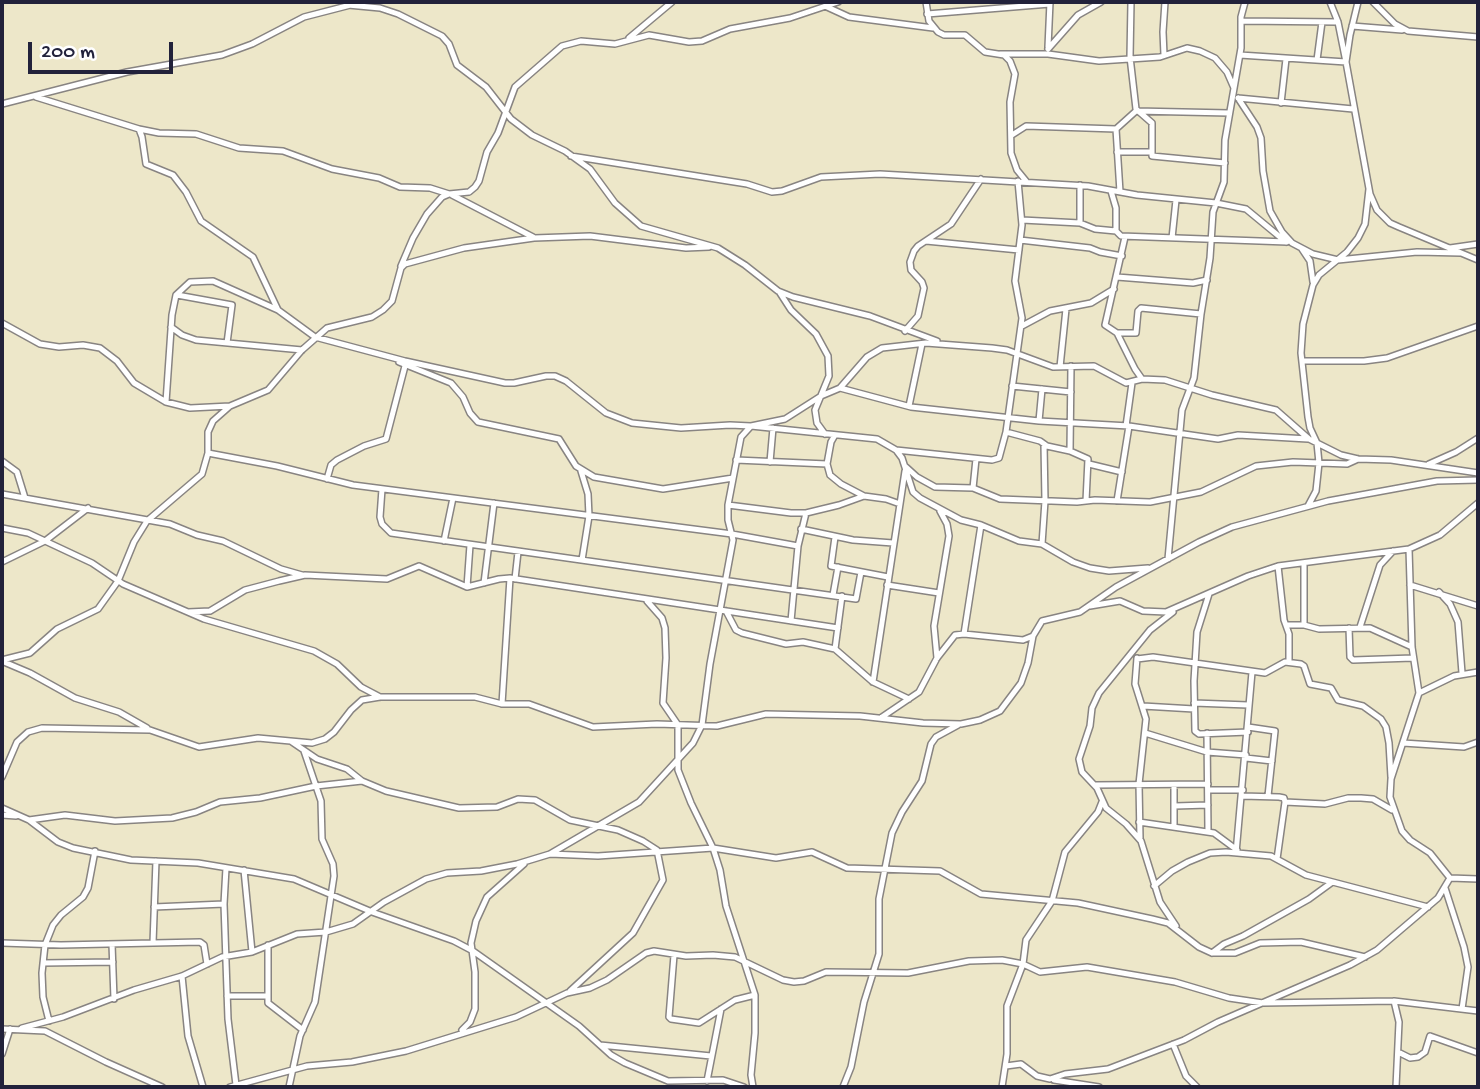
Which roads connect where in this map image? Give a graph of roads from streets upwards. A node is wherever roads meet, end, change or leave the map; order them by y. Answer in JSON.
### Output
{"nodes":[{"id":1,"x":362,"y":2,"type":"edge"},
{"id":2,"x":672,"y":2,"type":"edge"},
{"id":3,"x":838,"y":2,"type":"edge"},
{"id":4,"x":926,"y":2,"type":"edge"},
{"id":5,"x":979,"y":2,"type":"edge"},
{"id":6,"x":1101,"y":2,"type":"edge"},
{"id":7,"x":1131,"y":2,"type":"edge"},
{"id":8,"x":1165,"y":2,"type":"edge"},
{"id":9,"x":1245,"y":2,"type":"edge"},
{"id":10,"x":1330,"y":2,"type":"edge"},
{"id":11,"x":1358,"y":2,"type":"edge"},
{"id":12,"x":1373,"y":2,"type":"edge"},
{"id":13,"x":1050,"y":3,"type":"edge"},
{"id":14,"x":348,"y":5,"type":"junction"},
{"id":15,"x":825,"y":6,"type":"junction"},
{"id":16,"x":980,"y":10,"type":"junction"},
{"id":17,"x":927,"y":14,"type":"junction"},
{"id":18,"x":1241,"y":21,"type":"junction"},
{"id":19,"x":1322,"y":22,"type":"junction"},
{"id":20,"x":1338,"y":22,"type":"junction"},
{"id":21,"x":1352,"y":26,"type":"junction"},
{"id":22,"x":933,"y":28,"type":"junction"},
{"id":23,"x":1408,"y":31,"type":"junction"},
{"id":24,"x":1478,"y":37,"type":"edge"},
{"id":25,"x":623,"y":41,"type":"junction"},
{"id":26,"x":1048,"y":51,"type":"junction"},
{"id":27,"x":1000,"y":54,"type":"junction"},
{"id":28,"x":1164,"y":55,"type":"junction"},
{"id":29,"x":1240,"y":55,"type":"junction"},
{"id":30,"x":1130,"y":57,"type":"junction"},
{"id":31,"x":1286,"y":59,"type":"junction"},
{"id":32,"x":1317,"y":60,"type":"junction"},
{"id":33,"x":1346,"y":61,"type":"junction"},
{"id":34,"x":1234,"y":88,"type":"junction"},
{"id":35,"x":33,"y":96,"type":"junction"},
{"id":36,"x":1235,"y":98,"type":"junction"},
{"id":37,"x":1281,"y":103,"type":"junction"},
{"id":38,"x":2,"y":104,"type":"edge"},
{"id":39,"x":1353,"y":109,"type":"junction"},
{"id":40,"x":1136,"y":111,"type":"junction"},
{"id":41,"x":506,"y":113,"type":"junction"},
{"id":42,"x":1230,"y":113,"type":"junction"},
{"id":43,"x":139,"y":129,"type":"junction"},
{"id":44,"x":1116,"y":129,"type":"junction"},
{"id":45,"x":1011,"y":136,"type":"junction"},
{"id":46,"x":1117,"y":152,"type":"junction"},
{"id":47,"x":1152,"y":152,"type":"junction"},
{"id":48,"x":572,"y":156,"type":"junction"},
{"id":49,"x":1225,"y":163,"type":"junction"},
{"id":50,"x":981,"y":179,"type":"junction"},
{"id":51,"x":1018,"y":181,"type":"junction"},
{"id":52,"x":1026,"y":182,"type":"junction"},
{"id":53,"x":1080,"y":185,"type":"junction"},
{"id":54,"x":1369,"y":189,"type":"junction"},
{"id":55,"x":1111,"y":191,"type":"junction"},
{"id":56,"x":1120,"y":192,"type":"junction"},
{"id":57,"x":449,"y":194,"type":"junction"},
{"id":58,"x":1176,"y":200,"type":"junction"},
{"id":59,"x":1216,"y":203,"type":"junction"},
{"id":60,"x":1022,"y":220,"type":"junction"},
{"id":61,"x":1080,"y":223,"type":"junction"},
{"id":62,"x":1116,"y":231,"type":"junction"},
{"id":63,"x":534,"y":237,"type":"junction"},
{"id":64,"x":1125,"y":237,"type":"junction"},
{"id":65,"x":1172,"y":238,"type":"junction"},
{"id":66,"x":1212,"y":238,"type":"junction"},
{"id":67,"x":1020,"y":240,"type":"junction"},
{"id":68,"x":926,"y":241,"type":"junction"},
{"id":69,"x":1289,"y":243,"type":"junction"},
{"id":70,"x":1478,"y":244,"type":"edge"},
{"id":71,"x":709,"y":247,"type":"junction"},
{"id":72,"x":1449,"y":248,"type":"junction"},
{"id":73,"x":1302,"y":249,"type":"junction"},
{"id":74,"x":1019,"y":250,"type":"junction"},
{"id":75,"x":1461,"y":253,"type":"junction"},
{"id":76,"x":1122,"y":256,"type":"junction"},
{"id":77,"x":1336,"y":259,"type":"junction"},
{"id":78,"x":1478,"y":260,"type":"edge"},
{"id":79,"x":401,"y":268,"type":"junction"},
{"id":80,"x":1117,"y":277,"type":"junction"},
{"id":81,"x":1207,"y":279,"type":"junction"},
{"id":82,"x":1313,"y":285,"type":"junction"},
{"id":83,"x":1114,"y":289,"type":"junction"},
{"id":84,"x":778,"y":291,"type":"junction"},
{"id":85,"x":176,"y":295,"type":"junction"},
{"id":86,"x":1066,"y":309,"type":"junction"},
{"id":87,"x":278,"y":310,"type":"junction"},
{"id":88,"x":1201,"y":314,"type":"junction"},
{"id":89,"x":2,"y":323,"type":"edge"},
{"id":90,"x":1021,"y":326,"type":"junction"},
{"id":91,"x":1478,"y":326,"type":"edge"},
{"id":92,"x":171,"y":327,"type":"junction"},
{"id":93,"x":905,"y":331,"type":"junction"},
{"id":94,"x":1117,"y":333,"type":"junction"},
{"id":95,"x":315,"y":337,"type":"junction"},
{"id":96,"x":227,"y":343,"type":"junction"},
{"id":97,"x":922,"y":344,"type":"junction"},
{"id":98,"x":956,"y":345,"type":"junction"},
{"id":99,"x":302,"y":350,"type":"junction"},
{"id":100,"x":1017,"y":353,"type":"junction"},
{"id":101,"x":395,"y":359,"type":"junction"},
{"id":102,"x":1303,"y":361,"type":"junction"},
{"id":103,"x":405,"y":366,"type":"junction"},
{"id":104,"x":1071,"y":366,"type":"junction"},
{"id":105,"x":1060,"y":367,"type":"junction"},
{"id":106,"x":1142,"y":379,"type":"junction"},
{"id":107,"x":1132,"y":383,"type":"junction"},
{"id":108,"x":1012,"y":386,"type":"junction"},
{"id":109,"x":840,"y":388,"type":"junction"},
{"id":110,"x":1192,"y":388,"type":"junction"},
{"id":111,"x":1042,"y":389,"type":"junction"},
{"id":112,"x":1071,"y":392,"type":"junction"},
{"id":113,"x":821,"y":396,"type":"junction"},
{"id":114,"x":166,"y":402,"type":"junction"},
{"id":115,"x":230,"y":406,"type":"junction"},
{"id":116,"x":909,"y":407,"type":"junction"},
{"id":117,"x":1008,"y":417,"type":"junction"},
{"id":118,"x":1039,"y":421,"type":"junction"},
{"id":119,"x":1070,"y":422,"type":"junction"},
{"id":120,"x":751,"y":426,"type":"junction"},
{"id":121,"x":1127,"y":426,"type":"junction"},
{"id":122,"x":773,"y":428,"type":"junction"},
{"id":123,"x":1006,"y":432,"type":"junction"},
{"id":124,"x":825,"y":434,"type":"junction"},
{"id":125,"x":835,"y":435,"type":"junction"},
{"id":126,"x":1180,"y":435,"type":"junction"},
{"id":127,"x":1478,"y":438,"type":"edge"},
{"id":128,"x":1309,"y":439,"type":"junction"},
{"id":129,"x":1317,"y":443,"type":"junction"},
{"id":130,"x":1044,"y":444,"type":"junction"},
{"id":131,"x":896,"y":450,"type":"junction"},
{"id":132,"x":1070,"y":451,"type":"junction"},
{"id":133,"x":208,"y":453,"type":"junction"},
{"id":134,"x":976,"y":459,"type":"junction"},
{"id":135,"x":1358,"y":459,"type":"junction"},
{"id":136,"x":736,"y":460,"type":"junction"},
{"id":137,"x":2,"y":461,"type":"edge"},
{"id":138,"x":770,"y":462,"type":"junction"},
{"id":139,"x":1319,"y":463,"type":"junction"},
{"id":140,"x":827,"y":464,"type":"junction"},
{"id":141,"x":1089,"y":464,"type":"junction"},
{"id":142,"x":1426,"y":465,"type":"junction"},
{"id":143,"x":905,"y":468,"type":"junction"},
{"id":144,"x":580,"y":470,"type":"junction"},
{"id":145,"x":1122,"y":472,"type":"junction"},
{"id":146,"x":1478,"y":472,"type":"edge"},
{"id":147,"x":733,"y":478,"type":"junction"},
{"id":148,"x":327,"y":479,"type":"junction"},
{"id":149,"x":1478,"y":480,"type":"edge"},
{"id":150,"x":974,"y":488,"type":"junction"},
{"id":151,"x":382,"y":489,"type":"junction"},
{"id":152,"x":2,"y":494,"type":"edge"},
{"id":153,"x":864,"y":496,"type":"junction"},
{"id":154,"x":25,"y":498,"type":"junction"},
{"id":155,"x":453,"y":498,"type":"junction"},
{"id":156,"x":1174,"y":498,"type":"junction"},
{"id":157,"x":1045,"y":501,"type":"junction"},
{"id":158,"x":1086,"y":501,"type":"junction"},
{"id":159,"x":1116,"y":501,"type":"junction"},
{"id":160,"x":494,"y":503,"type":"junction"},
{"id":161,"x":1478,"y":503,"type":"edge"},
{"id":162,"x":900,"y":504,"type":"junction"},
{"id":163,"x":729,"y":505,"type":"junction"},
{"id":164,"x":1308,"y":506,"type":"junction"},
{"id":165,"x":88,"y":508,"type":"junction"},
{"id":166,"x":939,"y":508,"type":"junction"},
{"id":167,"x":806,"y":513,"type":"junction"},
{"id":168,"x":589,"y":516,"type":"junction"},
{"id":169,"x":147,"y":521,"type":"junction"},
{"id":170,"x":981,"y":525,"type":"junction"},
{"id":171,"x":2,"y":528,"type":"edge"},
{"id":172,"x":801,"y":529,"type":"junction"},
{"id":173,"x":733,"y":534,"type":"junction"},
{"id":174,"x":835,"y":537,"type":"junction"},
{"id":175,"x":45,"y":541,"type":"junction"},
{"id":176,"x":444,"y":541,"type":"junction"},
{"id":177,"x":893,"y":543,"type":"junction"},
{"id":178,"x":1042,"y":544,"type":"junction"},
{"id":179,"x":470,"y":545,"type":"junction"},
{"id":180,"x":799,"y":545,"type":"junction"},
{"id":181,"x":488,"y":548,"type":"junction"},
{"id":182,"x":1409,"y":549,"type":"junction"},
{"id":183,"x":1393,"y":551,"type":"junction"},
{"id":184,"x":518,"y":552,"type":"junction"},
{"id":185,"x":1168,"y":559,"type":"junction"},
{"id":186,"x":582,"y":560,"type":"junction"},
{"id":187,"x":2,"y":562,"type":"edge"},
{"id":188,"x":1304,"y":563,"type":"junction"},
{"id":189,"x":1279,"y":566,"type":"junction"},
{"id":190,"x":838,"y":567,"type":"junction"},
{"id":191,"x":1151,"y":568,"type":"junction"},
{"id":192,"x":861,"y":572,"type":"junction"},
{"id":193,"x":305,"y":575,"type":"junction"},
{"id":194,"x":888,"y":577,"type":"junction"},
{"id":195,"x":512,"y":578,"type":"junction"},
{"id":196,"x":118,"y":580,"type":"junction"},
{"id":197,"x":724,"y":580,"type":"junction"},
{"id":198,"x":484,"y":583,"type":"junction"},
{"id":199,"x":887,"y":585,"type":"junction"},
{"id":200,"x":1410,"y":585,"type":"junction"},
{"id":201,"x":467,"y":587,"type":"junction"},
{"id":202,"x":795,"y":589,"type":"junction"},
{"id":203,"x":1439,"y":592,"type":"junction"},
{"id":204,"x":939,"y":593,"type":"junction"},
{"id":205,"x":1209,"y":594,"type":"junction"},
{"id":206,"x":833,"y":595,"type":"junction"},
{"id":207,"x":842,"y":596,"type":"junction"},
{"id":208,"x":646,"y":600,"type":"junction"},
{"id":209,"x":1089,"y":606,"type":"junction"},
{"id":210,"x":1478,"y":606,"type":"edge"},
{"id":211,"x":1177,"y":609,"type":"junction"},
{"id":212,"x":722,"y":611,"type":"junction"},
{"id":213,"x":188,"y":612,"type":"junction"},
{"id":214,"x":791,"y":621,"type":"junction"},
{"id":215,"x":1286,"y":625,"type":"junction"},
{"id":216,"x":1304,"y":625,"type":"junction"},
{"id":217,"x":1360,"y":627,"type":"junction"},
{"id":218,"x":838,"y":628,"type":"junction"},
{"id":219,"x":1349,"y":628,"type":"junction"},
{"id":220,"x":964,"y":634,"type":"junction"},
{"id":221,"x":1033,"y":636,"type":"junction"},
{"id":222,"x":1139,"y":646,"type":"junction"},
{"id":223,"x":1412,"y":647,"type":"junction"},
{"id":224,"x":835,"y":649,"type":"junction"},
{"id":225,"x":937,"y":658,"type":"junction"},
{"id":226,"x":1413,"y":658,"type":"junction"},
{"id":227,"x":1137,"y":659,"type":"junction"},
{"id":228,"x":2,"y":661,"type":"edge"},
{"id":229,"x":1289,"y":662,"type":"junction"},
{"id":230,"x":1195,"y":664,"type":"junction"},
{"id":231,"x":1252,"y":672,"type":"junction"},
{"id":232,"x":1478,"y":672,"type":"edge"},
{"id":233,"x":1462,"y":673,"type":"junction"},
{"id":234,"x":873,"y":682,"type":"junction"},
{"id":235,"x":1419,"y":693,"type":"junction"},
{"id":236,"x":380,"y":697,"type":"junction"},
{"id":237,"x":909,"y":699,"type":"junction"},
{"id":238,"x":502,"y":704,"type":"junction"},
{"id":239,"x":1248,"y":705,"type":"junction"},
{"id":240,"x":1143,"y":706,"type":"junction"},
{"id":241,"x":1194,"y":706,"type":"junction"},
{"id":242,"x":881,"y":718,"type":"junction"},
{"id":243,"x":678,"y":724,"type":"junction"},
{"id":244,"x":961,"y":724,"type":"junction"},
{"id":245,"x":702,"y":725,"type":"junction"},
{"id":246,"x":1248,"y":729,"type":"junction"},
{"id":247,"x":150,"y":730,"type":"junction"},
{"id":248,"x":1146,"y":733,"type":"junction"},
{"id":249,"x":1207,"y":733,"type":"junction"},
{"id":250,"x":290,"y":740,"type":"junction"},
{"id":251,"x":1478,"y":742,"type":"edge"},
{"id":252,"x":1403,"y":743,"type":"junction"},
{"id":253,"x":302,"y":748,"type":"junction"},
{"id":254,"x":1207,"y":752,"type":"junction"},
{"id":255,"x":1246,"y":757,"type":"junction"},
{"id":256,"x":679,"y":758,"type":"junction"},
{"id":257,"x":1272,"y":761,"type":"junction"},
{"id":258,"x":2,"y":777,"type":"edge"},
{"id":259,"x":1391,"y":779,"type":"junction"},
{"id":260,"x":362,"y":781,"type":"junction"},
{"id":261,"x":1139,"y":784,"type":"junction"},
{"id":262,"x":1095,"y":785,"type":"junction"},
{"id":263,"x":1174,"y":785,"type":"junction"},
{"id":264,"x":316,"y":786,"type":"junction"},
{"id":265,"x":1208,"y":787,"type":"junction"},
{"id":266,"x":1243,"y":793,"type":"junction"},
{"id":267,"x":1268,"y":796,"type":"junction"},
{"id":268,"x":1102,"y":802,"type":"junction"},
{"id":269,"x":1285,"y":802,"type":"junction"},
{"id":270,"x":1208,"y":805,"type":"junction"},
{"id":271,"x":1175,"y":806,"type":"junction"},
{"id":272,"x":2,"y":808,"type":"edge"},
{"id":273,"x":1392,"y":810,"type":"junction"},
{"id":274,"x":2,"y":815,"type":"edge"},
{"id":275,"x":29,"y":820,"type":"junction"},
{"id":276,"x":1139,"y":822,"type":"junction"},
{"id":277,"x":596,"y":826,"type":"junction"},
{"id":278,"x":1174,"y":827,"type":"junction"},
{"id":279,"x":1208,"y":831,"type":"junction"},
{"id":280,"x":1140,"y":841,"type":"junction"},
{"id":281,"x":713,"y":848,"type":"junction"},
{"id":282,"x":657,"y":850,"type":"junction"},
{"id":283,"x":95,"y":851,"type":"junction"},
{"id":284,"x":1236,"y":851,"type":"junction"},
{"id":285,"x":550,"y":854,"type":"junction"},
{"id":286,"x":1277,"y":859,"type":"junction"},
{"id":287,"x":156,"y":861,"type":"junction"},
{"id":288,"x":528,"y":861,"type":"junction"},
{"id":289,"x":226,"y":868,"type":"junction"},
{"id":290,"x":886,"y":869,"type":"junction"},
{"id":291,"x":244,"y":870,"type":"junction"},
{"id":292,"x":1450,"y":878,"type":"junction"},
{"id":293,"x":1478,"y":878,"type":"edge"},
{"id":294,"x":1331,"y":883,"type":"junction"},
{"id":295,"x":1154,"y":886,"type":"junction"},
{"id":296,"x":1445,"y":888,"type":"junction"},
{"id":297,"x":332,"y":895,"type":"junction"},
{"id":298,"x":1052,"y":901,"type":"junction"},
{"id":299,"x":224,"y":904,"type":"junction"},
{"id":300,"x":1428,"y":906,"type":"junction"},
{"id":301,"x":154,"y":907,"type":"junction"},
{"id":302,"x":372,"y":912,"type":"junction"},
{"id":303,"x":1180,"y":931,"type":"junction"},
{"id":304,"x":326,"y":932,"type":"junction"},
{"id":305,"x":2,"y":943,"type":"edge"},
{"id":306,"x":153,"y":943,"type":"junction"},
{"id":307,"x":45,"y":944,"type":"junction"},
{"id":308,"x":112,"y":944,"type":"junction"},
{"id":309,"x":268,"y":945,"type":"junction"},
{"id":310,"x":473,"y":951,"type":"junction"},
{"id":311,"x":252,"y":952,"type":"junction"},
{"id":312,"x":1213,"y":953,"type":"junction"},
{"id":313,"x":674,"y":955,"type":"junction"},
{"id":314,"x":226,"y":956,"type":"junction"},
{"id":315,"x":1364,"y":957,"type":"junction"},
{"id":316,"x":744,"y":960,"type":"junction"},
{"id":317,"x":113,"y":962,"type":"junction"},
{"id":318,"x":43,"y":963,"type":"junction"},
{"id":319,"x":207,"y":964,"type":"junction"},
{"id":320,"x":1023,"y":964,"type":"junction"},
{"id":321,"x":874,"y":974,"type":"junction"},
{"id":322,"x":182,"y":976,"type":"junction"},
{"id":323,"x":568,"y":993,"type":"junction"},
{"id":324,"x":755,"y":995,"type":"junction"},
{"id":325,"x":227,"y":996,"type":"junction"},
{"id":326,"x":267,"y":996,"type":"junction"},
{"id":327,"x":114,"y":999,"type":"junction"},
{"id":328,"x":1394,"y":1001,"type":"junction"},
{"id":329,"x":1263,"y":1003,"type":"junction"},
{"id":330,"x":546,"y":1004,"type":"junction"},
{"id":331,"x":720,"y":1009,"type":"junction"},
{"id":332,"x":1462,"y":1009,"type":"junction"},
{"id":333,"x":1478,"y":1011,"type":"edge"},
{"id":334,"x":49,"y":1021,"type":"junction"},
{"id":335,"x":22,"y":1028,"type":"junction"},
{"id":336,"x":2,"y":1029,"type":"edge"},
{"id":337,"x":10,"y":1029,"type":"junction"},
{"id":338,"x":303,"y":1030,"type":"junction"},
{"id":339,"x":457,"y":1034,"type":"junction"},
{"id":340,"x":1173,"y":1044,"type":"junction"},
{"id":341,"x":600,"y":1045,"type":"junction"},
{"id":342,"x":1398,"y":1052,"type":"junction"},
{"id":343,"x":1478,"y":1053,"type":"edge"},
{"id":344,"x":2,"y":1054,"type":"edge"},
{"id":345,"x":711,"y":1056,"type":"junction"},
{"id":346,"x":1006,"y":1066,"type":"junction"},
{"id":347,"x":291,"y":1070,"type":"junction"},
{"id":348,"x":1050,"y":1079,"type":"junction"},
{"id":349,"x":707,"y":1081,"type":"junction"},
{"id":350,"x":233,"y":1086,"type":"edge"},
{"id":351,"x":162,"y":1087,"type":"edge"},
{"id":352,"x":203,"y":1087,"type":"edge"},
{"id":353,"x":289,"y":1087,"type":"edge"},
{"id":354,"x":744,"y":1087,"type":"edge"},
{"id":355,"x":753,"y":1087,"type":"edge"},
{"id":356,"x":842,"y":1087,"type":"edge"},
{"id":357,"x":1002,"y":1087,"type":"edge"},
{"id":358,"x":1099,"y":1087,"type":"edge"},
{"id":359,"x":1197,"y":1087,"type":"edge"},
{"id":360,"x":1396,"y":1087,"type":"edge"}],
"edges":[{"from":1,"to":14,"type":"street"},
{"from":2,"to":25,"type":"street"},
{"from":3,"to":15,"type":"street"},
{"from":4,"to":17,"type":"street"},
{"from":5,"to":16,"type":"street"},
{"from":6,"to":26,"type":"street"},
{"from":7,"to":30,"type":"street"},
{"from":8,"to":28,"type":"street"},
{"from":9,"to":18,"type":"street"},
{"from":10,"to":20,"type":"street"},
{"from":11,"to":21,"type":"street"},
{"from":12,"to":23,"type":"street"},
{"from":13,"to":16,"type":"street"},
{"from":13,"to":26,"type":"street"},
{"from":14,"to":35,"type":"street"},
{"from":14,"to":41,"type":"street"},
{"from":15,"to":22,"type":"street"},
{"from":15,"to":25,"type":"street"},
{"from":16,"to":17,"type":"street"},
{"from":17,"to":22,"type":"street"},
{"from":18,"to":19,"type":"street"},
{"from":18,"to":29,"type":"street"},
{"from":19,"to":20,"type":"street"},
{"from":19,"to":32,"type":"street"},
{"from":20,"to":33,"type":"street"},
{"from":21,"to":23,"type":"street"},
{"from":21,"to":33,"type":"street"},
{"from":22,"to":27,"type":"street"},
{"from":23,"to":24,"type":"street"},
{"from":25,"to":41,"type":"street"},
{"from":26,"to":27,"type":"street"},
{"from":26,"to":30,"type":"street"},
{"from":27,"to":45,"type":"street"},
{"from":28,"to":30,"type":"street"},
{"from":28,"to":34,"type":"street"},
{"from":29,"to":31,"type":"street"},
{"from":29,"to":34,"type":"street"},
{"from":30,"to":40,"type":"street"},
{"from":31,"to":32,"type":"street"},
{"from":31,"to":37,"type":"street"},
{"from":32,"to":33,"type":"street"},
{"from":33,"to":39,"type":"street"},
{"from":34,"to":36,"type":"street"},
{"from":35,"to":38,"type":"street"},
{"from":35,"to":43,"type":"street"},
{"from":36,"to":37,"type":"street"},
{"from":36,"to":42,"type":"street"},
{"from":36,"to":69,"type":"street"},
{"from":37,"to":39,"type":"street"},
{"from":39,"to":54,"type":"street"},
{"from":40,"to":42,"type":"street"},
{"from":40,"to":44,"type":"street"},
{"from":40,"to":47,"type":"street"},
{"from":41,"to":48,"type":"street"},
{"from":41,"to":57,"type":"street"},
{"from":42,"to":49,"type":"street"},
{"from":43,"to":57,"type":"street"},
{"from":43,"to":87,"type":"street"},
{"from":44,"to":45,"type":"street"},
{"from":44,"to":46,"type":"street"},
{"from":45,"to":52,"type":"street"},
{"from":46,"to":47,"type":"street"},
{"from":46,"to":56,"type":"street"},
{"from":47,"to":49,"type":"street"},
{"from":48,"to":50,"type":"street"},
{"from":48,"to":71,"type":"street"},
{"from":49,"to":59,"type":"street"},
{"from":50,"to":51,"type":"street"},
{"from":50,"to":68,"type":"street"},
{"from":51,"to":52,"type":"street"},
{"from":51,"to":60,"type":"street"},
{"from":52,"to":53,"type":"street"},
{"from":53,"to":55,"type":"street"},
{"from":53,"to":61,"type":"street"},
{"from":54,"to":72,"type":"street"},
{"from":54,"to":77,"type":"street"},
{"from":55,"to":56,"type":"street"},
{"from":55,"to":62,"type":"street"},
{"from":56,"to":58,"type":"street"},
{"from":57,"to":63,"type":"street"},
{"from":57,"to":79,"type":"street"},
{"from":58,"to":59,"type":"street"},
{"from":58,"to":65,"type":"street"},
{"from":59,"to":66,"type":"street"},
{"from":59,"to":69,"type":"street"},
{"from":60,"to":61,"type":"street"},
{"from":60,"to":67,"type":"street"},
{"from":61,"to":62,"type":"street"},
{"from":62,"to":64,"type":"street"},
{"from":63,"to":71,"type":"street"},
{"from":63,"to":79,"type":"street"},
{"from":64,"to":65,"type":"street"},
{"from":64,"to":76,"type":"street"},
{"from":65,"to":66,"type":"street"},
{"from":66,"to":69,"type":"street"},
{"from":66,"to":81,"type":"street"},
{"from":67,"to":74,"type":"street"},
{"from":67,"to":76,"type":"street"},
{"from":68,"to":74,"type":"street"},
{"from":68,"to":93,"type":"street"},
{"from":69,"to":73,"type":"street"},
{"from":70,"to":72,"type":"street"},
{"from":71,"to":84,"type":"street"},
{"from":72,"to":75,"type":"street"},
{"from":73,"to":77,"type":"street"},
{"from":73,"to":82,"type":"street"},
{"from":74,"to":90,"type":"street"},
{"from":75,"to":77,"type":"street"},
{"from":75,"to":78,"type":"street"},
{"from":76,"to":80,"type":"street"},
{"from":77,"to":82,"type":"street"},
{"from":79,"to":95,"type":"street"},
{"from":80,"to":81,"type":"street"},
{"from":80,"to":83,"type":"street"},
{"from":81,"to":88,"type":"street"},
{"from":82,"to":102,"type":"street"},
{"from":83,"to":86,"type":"street"},
{"from":83,"to":94,"type":"street"},
{"from":84,"to":93,"type":"street"},
{"from":84,"to":113,"type":"street"},
{"from":85,"to":87,"type":"street"},
{"from":85,"to":92,"type":"street"},
{"from":85,"to":96,"type":"street"},
{"from":86,"to":90,"type":"street"},
{"from":86,"to":105,"type":"street"},
{"from":87,"to":95,"type":"street"},
{"from":88,"to":94,"type":"street"},
{"from":88,"to":110,"type":"street"},
{"from":89,"to":114,"type":"street"},
{"from":90,"to":100,"type":"street"},
{"from":91,"to":102,"type":"street"},
{"from":92,"to":96,"type":"street"},
{"from":92,"to":114,"type":"street"},
{"from":93,"to":98,"type":"street"},
{"from":94,"to":106,"type":"street"},
{"from":95,"to":99,"type":"street"},
{"from":95,"to":101,"type":"street"},
{"from":96,"to":99,"type":"street"},
{"from":97,"to":98,"type":"street"},
{"from":97,"to":109,"type":"street"},
{"from":97,"to":116,"type":"street"},
{"from":98,"to":100,"type":"street"},
{"from":99,"to":115,"type":"street"},
{"from":100,"to":105,"type":"street"},
{"from":100,"to":108,"type":"street"},
{"from":101,"to":103,"type":"street"},
{"from":101,"to":120,"type":"street"},
{"from":102,"to":129,"type":"street"},
{"from":103,"to":144,"type":"street"},
{"from":103,"to":148,"type":"street"},
{"from":104,"to":105,"type":"street"},
{"from":104,"to":107,"type":"street"},
{"from":104,"to":112,"type":"street"},
{"from":106,"to":107,"type":"street"},
{"from":106,"to":110,"type":"street"},
{"from":107,"to":121,"type":"street"},
{"from":108,"to":111,"type":"street"},
{"from":108,"to":117,"type":"street"},
{"from":109,"to":113,"type":"street"},
{"from":109,"to":116,"type":"street"},
{"from":110,"to":126,"type":"street"},
{"from":110,"to":128,"type":"street"},
{"from":111,"to":112,"type":"street"},
{"from":111,"to":118,"type":"street"},
{"from":112,"to":119,"type":"street"},
{"from":113,"to":120,"type":"street"},
{"from":113,"to":124,"type":"street"},
{"from":114,"to":115,"type":"street"},
{"from":115,"to":133,"type":"street"},
{"from":116,"to":117,"type":"street"},
{"from":117,"to":118,"type":"street"},
{"from":117,"to":123,"type":"street"},
{"from":118,"to":119,"type":"street"},
{"from":119,"to":121,"type":"street"},
{"from":119,"to":132,"type":"street"},
{"from":120,"to":122,"type":"street"},
{"from":120,"to":136,"type":"street"},
{"from":121,"to":126,"type":"street"},
{"from":121,"to":145,"type":"street"},
{"from":122,"to":124,"type":"street"},
{"from":122,"to":138,"type":"street"},
{"from":123,"to":130,"type":"street"},
{"from":123,"to":134,"type":"street"},
{"from":124,"to":125,"type":"street"},
{"from":125,"to":131,"type":"street"},
{"from":125,"to":140,"type":"street"},
{"from":126,"to":128,"type":"street"},
{"from":126,"to":156,"type":"street"},
{"from":127,"to":142,"type":"street"},
{"from":128,"to":129,"type":"street"},
{"from":129,"to":135,"type":"street"},
{"from":129,"to":139,"type":"street"},
{"from":130,"to":132,"type":"street"},
{"from":130,"to":157,"type":"street"},
{"from":131,"to":134,"type":"street"},
{"from":131,"to":143,"type":"street"},
{"from":132,"to":141,"type":"street"},
{"from":133,"to":148,"type":"street"},
{"from":133,"to":169,"type":"street"},
{"from":134,"to":150,"type":"street"},
{"from":135,"to":139,"type":"street"},
{"from":135,"to":142,"type":"street"},
{"from":136,"to":138,"type":"street"},
{"from":136,"to":147,"type":"street"},
{"from":137,"to":154,"type":"street"},
{"from":138,"to":140,"type":"street"},
{"from":139,"to":156,"type":"street"},
{"from":139,"to":164,"type":"street"},
{"from":140,"to":153,"type":"street"},
{"from":141,"to":145,"type":"street"},
{"from":141,"to":158,"type":"street"},
{"from":142,"to":146,"type":"street"},
{"from":143,"to":150,"type":"street"},
{"from":143,"to":162,"type":"street"},
{"from":143,"to":166,"type":"street"},
{"from":144,"to":147,"type":"street"},
{"from":144,"to":168,"type":"street"},
{"from":145,"to":159,"type":"street"},
{"from":147,"to":163,"type":"street"},
{"from":148,"to":151,"type":"street"},
{"from":149,"to":164,"type":"street"},
{"from":150,"to":157,"type":"street"},
{"from":151,"to":155,"type":"street"},
{"from":151,"to":176,"type":"street"},
{"from":152,"to":154,"type":"street"},
{"from":153,"to":162,"type":"street"},
{"from":153,"to":167,"type":"street"},
{"from":154,"to":165,"type":"street"},
{"from":155,"to":160,"type":"street"},
{"from":155,"to":176,"type":"street"},
{"from":156,"to":159,"type":"street"},
{"from":156,"to":185,"type":"street"},
{"from":157,"to":158,"type":"street"},
{"from":157,"to":178,"type":"street"},
{"from":158,"to":159,"type":"street"},
{"from":160,"to":168,"type":"street"},
{"from":160,"to":181,"type":"street"},
{"from":161,"to":182,"type":"street"},
{"from":162,"to":177,"type":"street"},
{"from":163,"to":167,"type":"street"},
{"from":163,"to":173,"type":"street"},
{"from":164,"to":185,"type":"street"},
{"from":165,"to":169,"type":"street"},
{"from":165,"to":175,"type":"street"},
{"from":166,"to":170,"type":"street"},
{"from":166,"to":204,"type":"street"},
{"from":167,"to":172,"type":"street"},
{"from":168,"to":173,"type":"street"},
{"from":168,"to":186,"type":"street"},
{"from":169,"to":193,"type":"street"},
{"from":169,"to":196,"type":"street"},
{"from":170,"to":178,"type":"street"},
{"from":170,"to":220,"type":"street"},
{"from":171,"to":175,"type":"street"},
{"from":172,"to":174,"type":"street"},
{"from":172,"to":180,"type":"street"},
{"from":173,"to":180,"type":"street"},
{"from":173,"to":197,"type":"street"},
{"from":174,"to":177,"type":"street"},
{"from":174,"to":190,"type":"street"},
{"from":175,"to":187,"type":"street"},
{"from":175,"to":196,"type":"street"},
{"from":176,"to":179,"type":"street"},
{"from":177,"to":194,"type":"street"},
{"from":178,"to":191,"type":"street"},
{"from":179,"to":181,"type":"street"},
{"from":179,"to":201,"type":"street"},
{"from":180,"to":202,"type":"street"},
{"from":181,"to":184,"type":"street"},
{"from":181,"to":198,"type":"street"},
{"from":182,"to":183,"type":"street"},
{"from":182,"to":200,"type":"street"},
{"from":183,"to":188,"type":"street"},
{"from":183,"to":217,"type":"street"},
{"from":184,"to":186,"type":"street"},
{"from":184,"to":195,"type":"street"},
{"from":185,"to":191,"type":"street"},
{"from":186,"to":197,"type":"street"},
{"from":188,"to":189,"type":"street"},
{"from":188,"to":216,"type":"street"},
{"from":189,"to":205,"type":"street"},
{"from":189,"to":215,"type":"street"},
{"from":190,"to":192,"type":"street"},
{"from":190,"to":206,"type":"street"},
{"from":191,"to":209,"type":"street"},
{"from":192,"to":194,"type":"street"},
{"from":192,"to":207,"type":"street"},
{"from":193,"to":201,"type":"street"},
{"from":193,"to":213,"type":"street"},
{"from":194,"to":199,"type":"street"},
{"from":195,"to":198,"type":"street"},
{"from":195,"to":208,"type":"street"},
{"from":195,"to":238,"type":"street"},
{"from":196,"to":213,"type":"street"},
{"from":196,"to":228,"type":"street"},
{"from":197,"to":202,"type":"street"},
{"from":197,"to":212,"type":"street"},
{"from":198,"to":201,"type":"street"},
{"from":199,"to":204,"type":"street"},
{"from":199,"to":234,"type":"street"},
{"from":200,"to":203,"type":"street"},
{"from":200,"to":223,"type":"street"},
{"from":202,"to":206,"type":"street"},
{"from":202,"to":214,"type":"street"},
{"from":203,"to":210,"type":"street"},
{"from":203,"to":233,"type":"street"},
{"from":204,"to":225,"type":"street"},
{"from":205,"to":211,"type":"street"},
{"from":205,"to":230,"type":"street"},
{"from":206,"to":207,"type":"street"},
{"from":207,"to":218,"type":"street"},
{"from":208,"to":212,"type":"street"},
{"from":208,"to":243,"type":"street"},
{"from":209,"to":211,"type":"street"},
{"from":209,"to":221,"type":"street"},
{"from":211,"to":222,"type":"street"},
{"from":212,"to":214,"type":"street"},
{"from":212,"to":224,"type":"street"},
{"from":212,"to":245,"type":"street"},
{"from":213,"to":236,"type":"street"},
{"from":214,"to":218,"type":"street"},
{"from":215,"to":216,"type":"street"},
{"from":215,"to":229,"type":"street"},
{"from":216,"to":219,"type":"street"},
{"from":217,"to":219,"type":"street"},
{"from":217,"to":223,"type":"street"},
{"from":218,"to":224,"type":"street"},
{"from":219,"to":226,"type":"street"},
{"from":220,"to":221,"type":"street"},
{"from":220,"to":225,"type":"street"},
{"from":221,"to":244,"type":"street"},
{"from":222,"to":227,"type":"street"},
{"from":222,"to":262,"type":"street"},
{"from":223,"to":226,"type":"street"},
{"from":224,"to":234,"type":"street"},
{"from":225,"to":237,"type":"street"},
{"from":226,"to":235,"type":"street"},
{"from":227,"to":230,"type":"street"},
{"from":227,"to":240,"type":"street"},
{"from":228,"to":247,"type":"street"},
{"from":229,"to":231,"type":"street"},
{"from":229,"to":259,"type":"street"},
{"from":230,"to":231,"type":"street"},
{"from":230,"to":241,"type":"street"},
{"from":231,"to":239,"type":"street"},
{"from":232,"to":233,"type":"street"},
{"from":233,"to":235,"type":"street"},
{"from":234,"to":237,"type":"street"},
{"from":235,"to":252,"type":"street"},
{"from":236,"to":238,"type":"street"},
{"from":236,"to":250,"type":"street"},
{"from":237,"to":242,"type":"street"},
{"from":238,"to":243,"type":"street"},
{"from":239,"to":241,"type":"street"},
{"from":239,"to":246,"type":"street"},
{"from":240,"to":241,"type":"street"},
{"from":240,"to":248,"type":"street"},
{"from":241,"to":249,"type":"street"},
{"from":242,"to":244,"type":"street"},
{"from":242,"to":245,"type":"street"},
{"from":243,"to":245,"type":"street"},
{"from":243,"to":256,"type":"street"},
{"from":244,"to":290,"type":"street"},
{"from":245,"to":256,"type":"street"},
{"from":246,"to":249,"type":"street"},
{"from":246,"to":255,"type":"street"},
{"from":246,"to":257,"type":"street"},
{"from":247,"to":250,"type":"street"},
{"from":247,"to":258,"type":"street"},
{"from":248,"to":254,"type":"street"},
{"from":248,"to":261,"type":"street"},
{"from":249,"to":254,"type":"street"},
{"from":250,"to":253,"type":"street"},
{"from":251,"to":252,"type":"street"},
{"from":252,"to":259,"type":"street"},
{"from":253,"to":260,"type":"street"},
{"from":253,"to":264,"type":"street"},
{"from":254,"to":255,"type":"street"},
{"from":254,"to":265,"type":"street"},
{"from":255,"to":257,"type":"street"},
{"from":255,"to":266,"type":"street"},
{"from":256,"to":277,"type":"street"},
{"from":256,"to":281,"type":"street"},
{"from":257,"to":267,"type":"street"},
{"from":259,"to":273,"type":"street"},
{"from":260,"to":264,"type":"street"},
{"from":260,"to":277,"type":"street"},
{"from":261,"to":262,"type":"street"},
{"from":261,"to":263,"type":"street"},
{"from":261,"to":276,"type":"street"},
{"from":262,"to":268,"type":"street"},
{"from":263,"to":265,"type":"street"},
{"from":263,"to":271,"type":"street"},
{"from":264,"to":275,"type":"street"},
{"from":264,"to":297,"type":"street"},
{"from":265,"to":266,"type":"street"},
{"from":265,"to":270,"type":"street"},
{"from":266,"to":267,"type":"street"},
{"from":266,"to":284,"type":"street"},
{"from":267,"to":269,"type":"street"},
{"from":268,"to":280,"type":"street"},
{"from":268,"to":298,"type":"street"},
{"from":269,"to":273,"type":"street"},
{"from":269,"to":286,"type":"street"},
{"from":270,"to":271,"type":"street"},
{"from":270,"to":279,"type":"street"},
{"from":271,"to":278,"type":"street"},
{"from":272,"to":275,"type":"street"},
{"from":273,"to":292,"type":"street"},
{"from":274,"to":275,"type":"street"},
{"from":275,"to":283,"type":"street"},
{"from":276,"to":278,"type":"street"},
{"from":276,"to":280,"type":"street"},
{"from":277,"to":282,"type":"street"},
{"from":277,"to":285,"type":"street"},
{"from":278,"to":279,"type":"street"},
{"from":279,"to":284,"type":"street"},
{"from":280,"to":295,"type":"street"},
{"from":281,"to":282,"type":"street"},
{"from":281,"to":290,"type":"street"},
{"from":281,"to":316,"type":"street"},
{"from":282,"to":285,"type":"street"},
{"from":282,"to":323,"type":"street"},
{"from":283,"to":287,"type":"street"},
{"from":283,"to":307,"type":"street"},
{"from":284,"to":286,"type":"street"},
{"from":284,"to":295,"type":"street"},
{"from":285,"to":288,"type":"street"},
{"from":286,"to":294,"type":"street"},
{"from":287,"to":289,"type":"street"},
{"from":287,"to":301,"type":"street"},
{"from":288,"to":302,"type":"street"},
{"from":288,"to":310,"type":"street"},
{"from":289,"to":291,"type":"street"},
{"from":289,"to":299,"type":"street"},
{"from":290,"to":298,"type":"street"},
{"from":290,"to":321,"type":"street"},
{"from":291,"to":297,"type":"street"},
{"from":291,"to":311,"type":"street"},
{"from":292,"to":293,"type":"street"},
{"from":292,"to":296,"type":"street"},
{"from":294,"to":300,"type":"street"},
{"from":294,"to":312,"type":"street"},
{"from":295,"to":303,"type":"street"},
{"from":296,"to":300,"type":"street"},
{"from":296,"to":332,"type":"street"},
{"from":297,"to":302,"type":"street"},
{"from":297,"to":304,"type":"street"},
{"from":298,"to":303,"type":"street"},
{"from":298,"to":320,"type":"street"},
{"from":299,"to":301,"type":"street"},
{"from":299,"to":314,"type":"street"},
{"from":300,"to":315,"type":"street"},
{"from":301,"to":306,"type":"street"},
{"from":302,"to":304,"type":"street"},
{"from":302,"to":310,"type":"street"},
{"from":303,"to":312,"type":"street"},
{"from":304,"to":309,"type":"street"},
{"from":304,"to":338,"type":"street"},
{"from":305,"to":307,"type":"street"},
{"from":306,"to":308,"type":"street"},
{"from":306,"to":319,"type":"street"},
{"from":307,"to":308,"type":"street"},
{"from":307,"to":318,"type":"street"},
{"from":308,"to":317,"type":"street"},
{"from":309,"to":311,"type":"street"},
{"from":309,"to":326,"type":"street"},
{"from":310,"to":330,"type":"street"},
{"from":310,"to":339,"type":"street"},
{"from":311,"to":314,"type":"street"},
{"from":312,"to":315,"type":"street"},
{"from":313,"to":316,"type":"street"},
{"from":313,"to":323,"type":"street"},
{"from":313,"to":331,"type":"street"},
{"from":314,"to":319,"type":"street"},
{"from":314,"to":325,"type":"street"},
{"from":315,"to":329,"type":"street"},
{"from":316,"to":321,"type":"street"},
{"from":316,"to":324,"type":"street"},
{"from":317,"to":318,"type":"street"},
{"from":317,"to":327,"type":"street"},
{"from":318,"to":334,"type":"street"},
{"from":319,"to":322,"type":"street"},
{"from":320,"to":321,"type":"street"},
{"from":320,"to":329,"type":"street"},
{"from":320,"to":346,"type":"street"},
{"from":321,"to":356,"type":"street"},
{"from":322,"to":327,"type":"street"},
{"from":322,"to":352,"type":"street"},
{"from":323,"to":330,"type":"street"},
{"from":324,"to":331,"type":"street"},
{"from":324,"to":355,"type":"street"},
{"from":325,"to":326,"type":"street"},
{"from":325,"to":350,"type":"street"},
{"from":326,"to":338,"type":"street"},
{"from":327,"to":334,"type":"street"},
{"from":328,"to":329,"type":"street"},
{"from":328,"to":332,"type":"street"},
{"from":328,"to":342,"type":"street"},
{"from":329,"to":340,"type":"street"},
{"from":330,"to":339,"type":"street"},
{"from":330,"to":341,"type":"street"},
{"from":331,"to":345,"type":"street"},
{"from":332,"to":333,"type":"street"},
{"from":334,"to":335,"type":"street"},
{"from":335,"to":337,"type":"street"},
{"from":335,"to":351,"type":"street"},
{"from":336,"to":337,"type":"street"},
{"from":337,"to":344,"type":"street"},
{"from":338,"to":347,"type":"street"},
{"from":339,"to":347,"type":"street"},
{"from":340,"to":348,"type":"street"},
{"from":340,"to":359,"type":"street"},
{"from":341,"to":345,"type":"street"},
{"from":341,"to":349,"type":"street"},
{"from":342,"to":343,"type":"street"},
{"from":342,"to":360,"type":"street"},
{"from":345,"to":349,"type":"street"},
{"from":346,"to":348,"type":"street"},
{"from":346,"to":357,"type":"street"},
{"from":347,"to":350,"type":"street"},
{"from":347,"to":353,"type":"street"},
{"from":348,"to":358,"type":"street"},
{"from":349,"to":354,"type":"street"}]}
